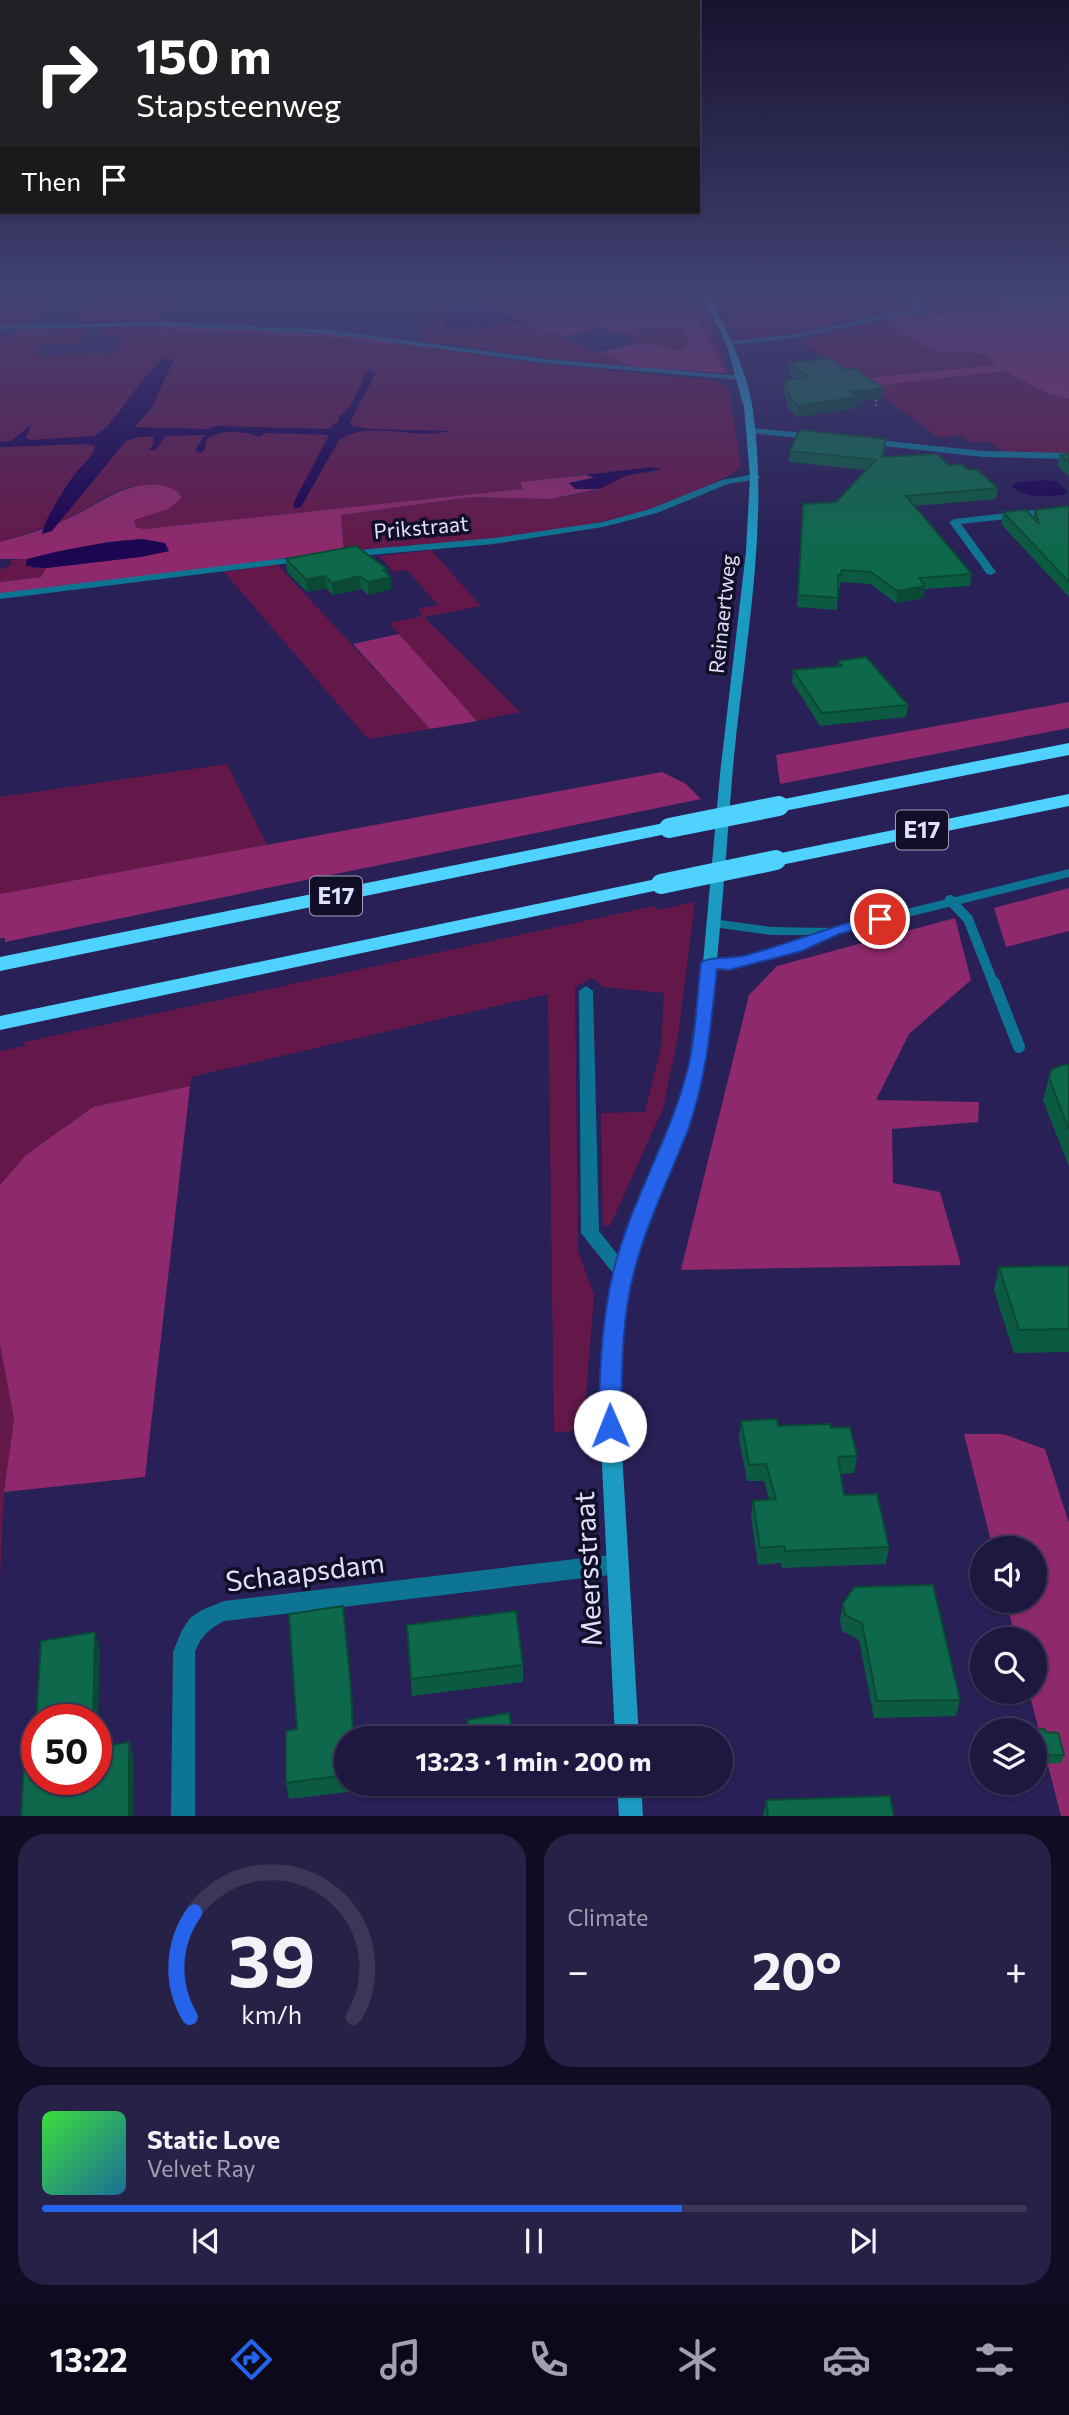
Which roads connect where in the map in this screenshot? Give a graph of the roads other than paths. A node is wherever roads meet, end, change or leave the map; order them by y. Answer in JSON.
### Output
{"nodes":[{"id":1,"x":741,"y":379,"type":"edge"},
{"id":2,"x":752,"y":431,"type":"junction"},
{"id":3,"x":832,"y":438,"type":"edge"},
{"id":4,"x":858,"y":441,"type":"edge"},
{"id":5,"x":1069,"y":456,"type":"edge"},
{"id":6,"x":755,"y":477,"type":"junction"},
{"id":7,"x":1069,"y":509,"type":"edge"},
{"id":8,"x":332,"y":556,"type":"edge"},
{"id":9,"x":318,"y":557,"type":"edge"},
{"id":10,"x":991,"y":572,"type":"dead end"},
{"id":11,"x":0,"y":596,"type":"edge"},
{"id":12,"x":1069,"y":749,"type":"edge"},
{"id":13,"x":1069,"y":800,"type":"edge"},
{"id":14,"x":1069,"y":873,"type":"edge"},
{"id":15,"x":950,"y":900,"type":"junction"},
{"id":16,"x":713,"y":923,"type":"junction"},
{"id":17,"x":834,"y":931,"type":"junction"},
{"id":18,"x":711,"y":955,"type":"junction"},
{"id":19,"x":1,"y":964,"type":"edge"},
{"id":20,"x":586,"y":990,"type":"dead end"},
{"id":21,"x":6,"y":1021,"type":"edge"},
{"id":22,"x":1018,"y":1047,"type":"dead end"},
{"id":23,"x":623,"y":1273,"type":"junction"},
{"id":24,"x":618,"y":1564,"type":"junction"},
{"id":25,"x":626,"y":1726,"type":"edge"},
{"id":26,"x":630,"y":1796,"type":"edge"},
{"id":27,"x":183,"y":1816,"type":"edge"},
{"id":28,"x":631,"y":1816,"type":"edge"}],
"edges":[{"from":1,"to":2,"type":"main road","name":"Reinaertweg"},
{"from":2,"to":3,"type":"street"},
{"from":2,"to":6,"type":"main road","name":"Reinaertweg"},
{"from":4,"to":5,"type":"street"},
{"from":6,"to":8,"type":"street","name":"Prikstraat"},
{"from":6,"to":16,"type":"main road","name":"Reinaertweg"},
{"from":7,"to":10,"type":"street"},
{"from":9,"to":11,"type":"street"},
{"from":12,"to":19,"type":"highway","number":"E17","bridge":true},
{"from":13,"to":21,"type":"highway","number":"E17","bridge":true},
{"from":14,"to":15,"type":"street"},
{"from":15,"to":17,"type":"street"},
{"from":15,"to":22,"type":"lane"},
{"from":16,"to":17,"type":"street"},
{"from":16,"to":18,"type":"main road","name":"Reinaertweg"},
{"from":17,"to":18,"type":"street"},
{"from":18,"to":23,"type":"main road","name":"Meersstraat"},
{"from":20,"to":23,"type":"street"},
{"from":23,"to":24,"type":"main road","name":"Meersstraat"},
{"from":24,"to":25,"type":"main road","name":"Meersstraat"},
{"from":24,"to":27,"type":"street","name":"Schaapsdam"},
{"from":26,"to":28,"type":"main road"}]}
